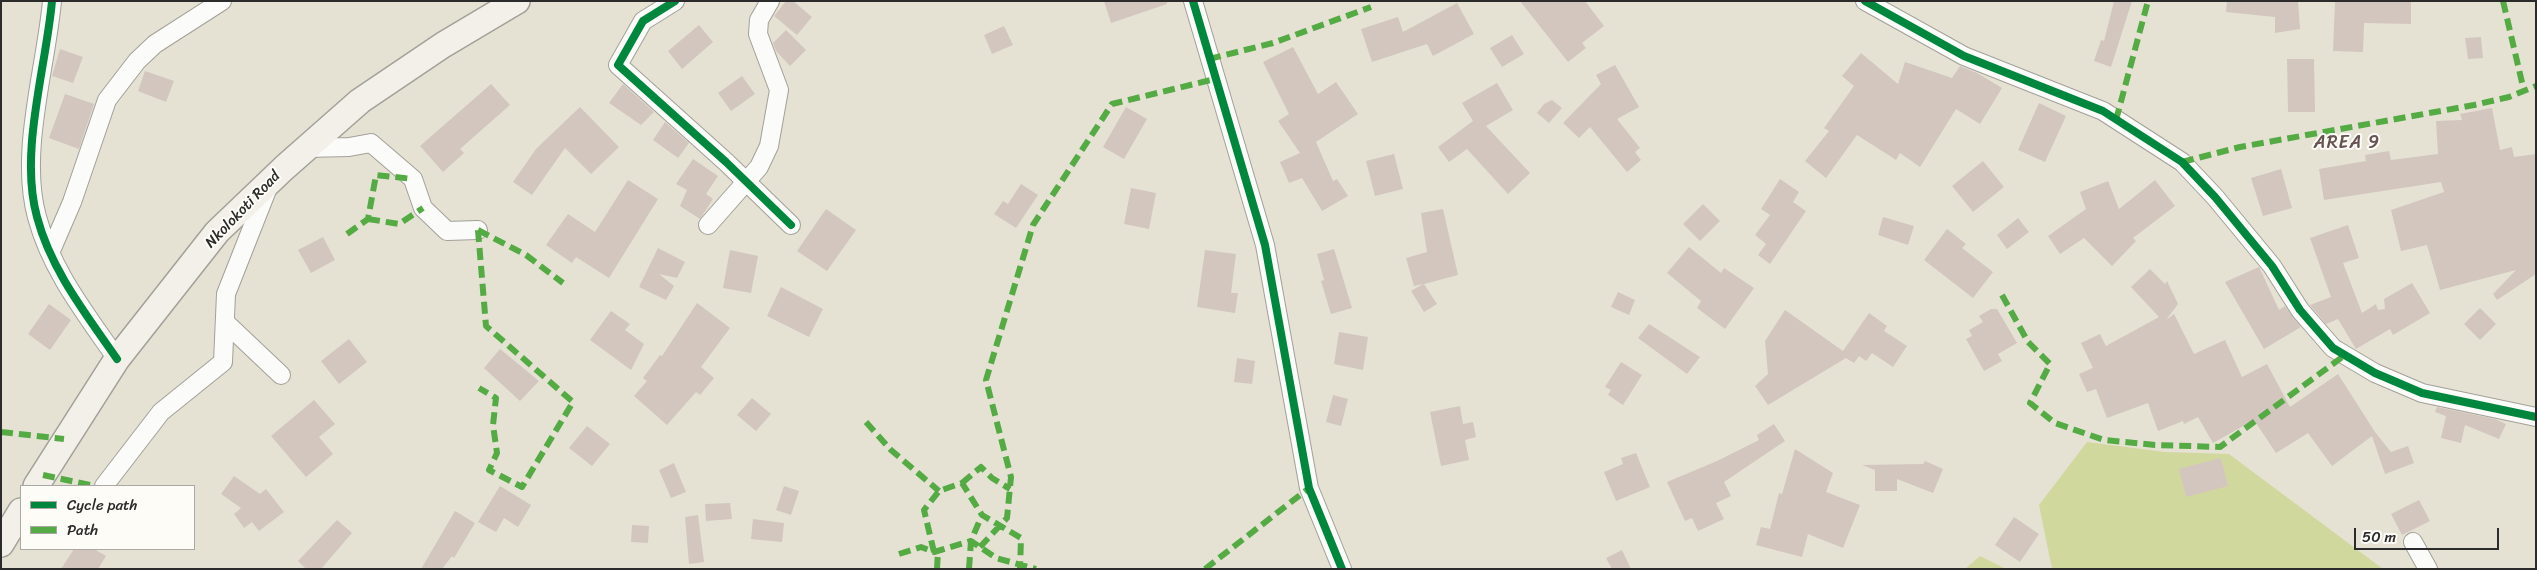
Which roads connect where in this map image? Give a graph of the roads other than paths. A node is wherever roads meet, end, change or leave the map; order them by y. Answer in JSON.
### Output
{"nodes":[{"id":1,"x":52,"y":1,"type":"edge"},
{"id":2,"x":222,"y":1,"type":"edge"},
{"id":3,"x":517,"y":1,"type":"edge"},
{"id":4,"x":675,"y":1,"type":"edge"},
{"id":5,"x":770,"y":1,"type":"edge"},
{"id":6,"x":1193,"y":1,"type":"edge"},
{"id":7,"x":1864,"y":1,"type":"edge"},
{"id":8,"x":306,"y":148,"type":"junction"},
{"id":9,"x":270,"y":180,"type":"junction"},
{"id":10,"x":745,"y":180,"type":"junction"},
{"id":11,"x":708,"y":225,"type":"dead end"},
{"id":12,"x":791,"y":225,"type":"dead end"},
{"id":13,"x":478,"y":230,"type":"dead end"},
{"id":14,"x":50,"y":253,"type":"junction"},
{"id":15,"x":225,"y":322,"type":"junction"},
{"id":16,"x":117,"y":359,"type":"junction"},
{"id":17,"x":281,"y":375,"type":"dead end"},
{"id":18,"x":2536,"y":417,"type":"edge"},
{"id":19,"x":37,"y":485,"type":"edge"},
{"id":20,"x":105,"y":485,"type":"edge"},
{"id":21,"x":20,"y":513,"type":"edge"},
{"id":22,"x":2413,"y":542,"type":"dead end"},
{"id":23,"x":1,"y":544,"type":"edge"},
{"id":24,"x":1342,"y":569,"type":"edge"},
{"id":25,"x":2428,"y":569,"type":"edge"}],
"edges":[{"from":1,"to":14,"type":"street"},
{"from":2,"to":14,"type":"street"},
{"from":3,"to":8,"type":"main road","name":"Nkolokoti Road"},
{"from":4,"to":10,"type":"street"},
{"from":5,"to":10,"type":"street"},
{"from":6,"to":24,"type":"street"},
{"from":7,"to":18,"type":"street"},
{"from":8,"to":9,"type":"main road","name":"Nkolokoti Road"},
{"from":8,"to":13,"type":"street"},
{"from":9,"to":15,"type":"street"},
{"from":9,"to":16,"type":"main road","name":"Nkolokoti Road"},
{"from":10,"to":11,"type":"street"},
{"from":10,"to":12,"type":"street"},
{"from":14,"to":16,"type":"street"},
{"from":15,"to":17,"type":"street"},
{"from":15,"to":20,"type":"street"},
{"from":16,"to":19,"type":"main road","name":"Nkolokoti Road"},
{"from":21,"to":23,"type":"main road"},
{"from":22,"to":25,"type":"street"}]}
